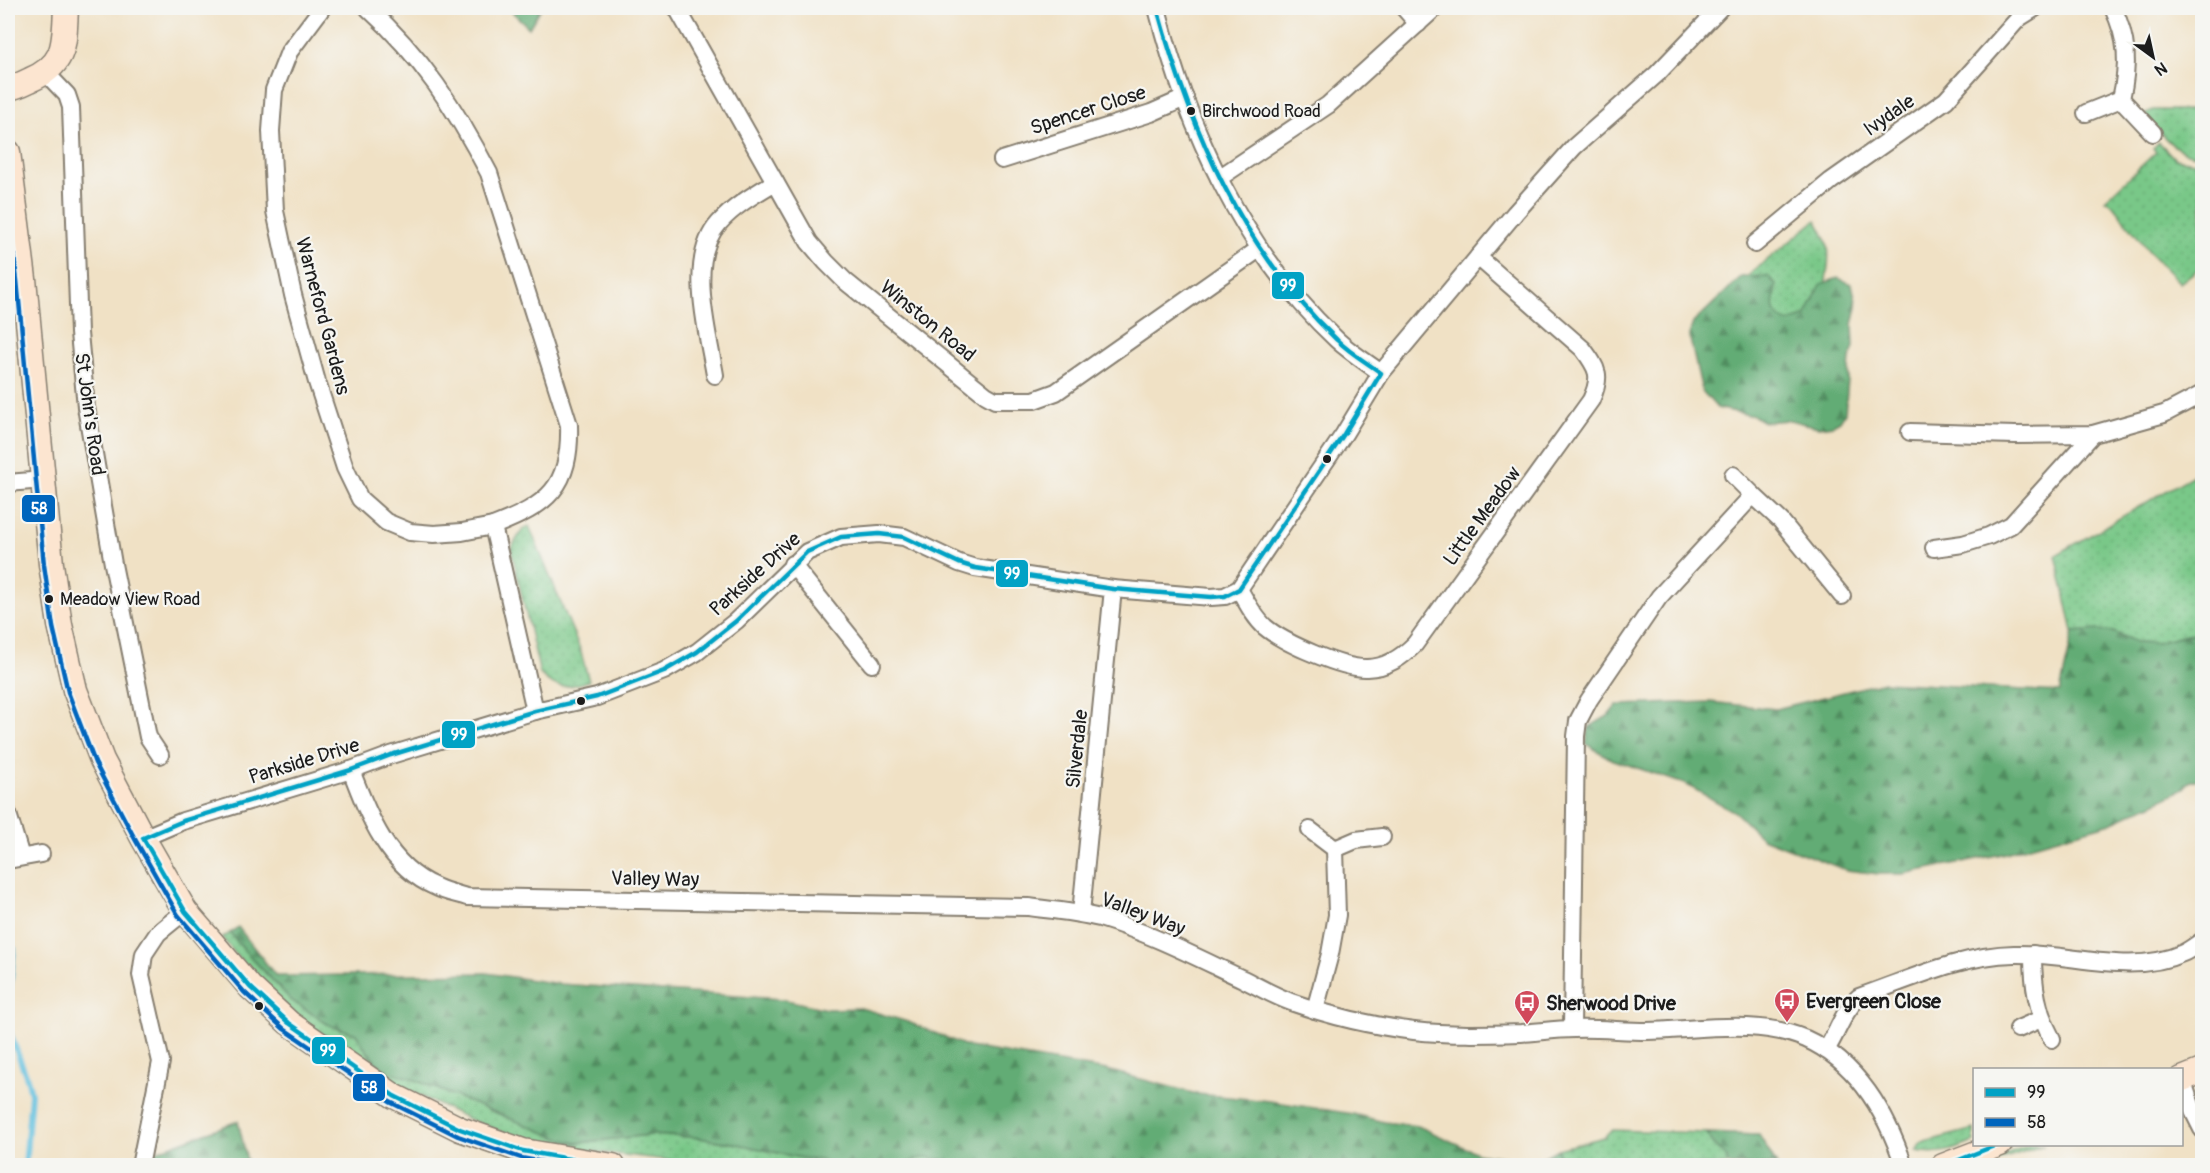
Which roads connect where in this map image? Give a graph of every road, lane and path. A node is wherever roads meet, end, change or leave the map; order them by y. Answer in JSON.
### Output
{"nodes":[{"id":1,"x":66,"y":8,"type":"edge"},
{"id":2,"x":322,"y":8,"type":"edge"},
{"id":3,"x":368,"y":8,"type":"edge"},
{"id":4,"x":677,"y":8,"type":"edge"},
{"id":5,"x":1156,"y":8,"type":"edge"},
{"id":6,"x":1404,"y":8,"type":"edge"},
{"id":7,"x":1435,"y":8,"type":"edge"},
{"id":8,"x":1720,"y":8,"type":"edge"},
{"id":9,"x":2035,"y":8,"type":"edge"},
{"id":10,"x":2113,"y":8,"type":"edge"},
{"id":11,"x":1418,"y":24,"type":"junction"},
{"id":12,"x":46,"y":73,"type":"junction"},
{"id":13,"x":8,"y":87,"type":"edge"},
{"id":14,"x":1185,"y":98,"type":"junction"},
{"id":15,"x":2121,"y":99,"type":"junction"},
{"id":16,"x":2086,"y":113,"type":"dead end"},
{"id":17,"x":2153,"y":133,"type":"dead end"},
{"id":18,"x":8,"y":152,"type":"edge"},
{"id":19,"x":1002,"y":159,"type":"dead end"},
{"id":20,"x":1219,"y":178,"type":"junction"},
{"id":21,"x":775,"y":182,"type":"junction"},
{"id":22,"x":1755,"y":244,"type":"dead end"},
{"id":23,"x":1259,"y":249,"type":"junction"},
{"id":24,"x":1478,"y":257,"type":"junction"},
{"id":25,"x":1381,"y":373,"type":"junction"},
{"id":26,"x":715,"y":375,"type":"dead end"},
{"id":27,"x":2202,"y":394,"type":"edge"},
{"id":28,"x":1910,"y":432,"type":"dead end"},
{"id":29,"x":2093,"y":434,"type":"junction"},
{"id":30,"x":1733,"y":475,"type":"dead end"},
{"id":31,"x":43,"y":480,"type":"junction"},
{"id":32,"x":8,"y":483,"type":"edge"},
{"id":33,"x":1753,"y":495,"type":"junction"},
{"id":34,"x":493,"y":526,"type":"junction"},
{"id":35,"x":1934,"y":548,"type":"dead end"},
{"id":36,"x":792,"y":564,"type":"junction"},
{"id":37,"x":1113,"y":589,"type":"junction"},
{"id":38,"x":1239,"y":589,"type":"junction"},
{"id":39,"x":1842,"y":596,"type":"dead end"},
{"id":40,"x":872,"y":664,"type":"dead end"},
{"id":41,"x":535,"y":711,"type":"junction"},
{"id":42,"x":160,"y":755,"type":"dead end"},
{"id":43,"x":351,"y":770,"type":"junction"},
{"id":44,"x":8,"y":814,"type":"edge"},
{"id":45,"x":1310,"y":830,"type":"dead end"},
{"id":46,"x":1382,"y":837,"type":"dead end"},
{"id":47,"x":143,"y":838,"type":"junction"},
{"id":48,"x":1335,"y":849,"type":"junction"},
{"id":49,"x":41,"y":854,"type":"dead end"},
{"id":50,"x":14,"y":859,"type":"edge"},
{"id":51,"x":185,"y":911,"type":"junction"},
{"id":52,"x":1082,"y":914,"type":"junction"},
{"id":53,"x":2202,"y":941,"type":"edge"},
{"id":54,"x":2033,"y":954,"type":"junction"},
{"id":55,"x":1315,"y":1010,"type":"junction"},
{"id":56,"x":2041,"y":1019,"type":"junction"},
{"id":57,"x":1572,"y":1028,"type":"junction"},
{"id":58,"x":2018,"y":1029,"type":"dead end"},
{"id":59,"x":2052,"y":1039,"type":"dead end"},
{"id":60,"x":1826,"y":1050,"type":"junction"},
{"id":61,"x":2189,"y":1076,"type":"edge"},
{"id":62,"x":2202,"y":1129,"type":"edge"},
{"id":63,"x":1995,"y":1146,"type":"edge"},
{"id":64,"x":140,"y":1166,"type":"edge"},
{"id":65,"x":613,"y":1166,"type":"edge"},
{"id":66,"x":1904,"y":1166,"type":"edge"},
{"id":67,"x":1942,"y":1166,"type":"edge"}],
"edges":[{"from":1,"to":12,"type":"street"},
{"from":2,"to":34,"type":"street","name":"Warneford Gardens"},
{"from":3,"to":34,"type":"street","name":"Warneford Gardens"},
{"from":4,"to":21,"type":"street","name":"Winston Road"},
{"from":5,"to":14,"type":"street"},
{"from":6,"to":11,"type":"street"},
{"from":7,"to":11,"type":"street"},
{"from":8,"to":24,"type":"street"},
{"from":9,"to":22,"type":"street","name":"Ivydale"},
{"from":10,"to":15,"type":"street"},
{"from":11,"to":20,"type":"street"},
{"from":12,"to":13,"type":"street"},
{"from":12,"to":42,"type":"street","name":"St John's Road"},
{"from":14,"to":19,"type":"street","name":"Spencer Close"},
{"from":14,"to":20,"type":"street"},
{"from":15,"to":16,"type":"street"},
{"from":15,"to":17,"type":"street"},
{"from":18,"to":31,"type":"street"},
{"from":20,"to":23,"type":"street"},
{"from":21,"to":23,"type":"street","name":"Winston Road"},
{"from":21,"to":26,"type":"street"},
{"from":23,"to":25,"type":"street"},
{"from":24,"to":25,"type":"street"},
{"from":24,"to":38,"type":"street","name":"Little Meadow"},
{"from":25,"to":38,"type":"street"},
{"from":27,"to":29,"type":"street"},
{"from":28,"to":29,"type":"street"},
{"from":29,"to":35,"type":"street"},
{"from":30,"to":33,"type":"street"},
{"from":31,"to":32,"type":"street"},
{"from":31,"to":47,"type":"street"},
{"from":33,"to":39,"type":"street"},
{"from":33,"to":57,"type":"street"},
{"from":34,"to":41,"type":"street"},
{"from":36,"to":37,"type":"street","name":"Parkside Drive"},
{"from":36,"to":40,"type":"street"},
{"from":36,"to":41,"type":"street","name":"Parkside Drive"},
{"from":37,"to":38,"type":"street","name":"Parkside Drive"},
{"from":37,"to":52,"type":"street","name":"Silverdale"},
{"from":41,"to":43,"type":"street","name":"Parkside Drive"},
{"from":43,"to":47,"type":"street","name":"Parkside Drive"},
{"from":43,"to":52,"type":"street","name":"Valley Way"},
{"from":44,"to":50,"type":"street"},
{"from":45,"to":48,"type":"street"},
{"from":46,"to":48,"type":"street"},
{"from":47,"to":51,"type":"street"},
{"from":48,"to":55,"type":"street"},
{"from":49,"to":50,"type":"street"},
{"from":51,"to":64,"type":"street"},
{"from":51,"to":65,"type":"street"},
{"from":52,"to":55,"type":"street","name":"Valley Way"},
{"from":53,"to":54,"type":"street"},
{"from":54,"to":56,"type":"street"},
{"from":54,"to":60,"type":"street"},
{"from":55,"to":57,"type":"street","name":"Valley Way"},
{"from":56,"to":58,"type":"street"},
{"from":56,"to":59,"type":"street"},
{"from":57,"to":60,"type":"street","name":"Valley Way"},
{"from":60,"to":66,"type":"street","name":"Valley Way"},
{"from":61,"to":62,"type":"street"},
{"from":63,"to":67,"type":"street"}]}
